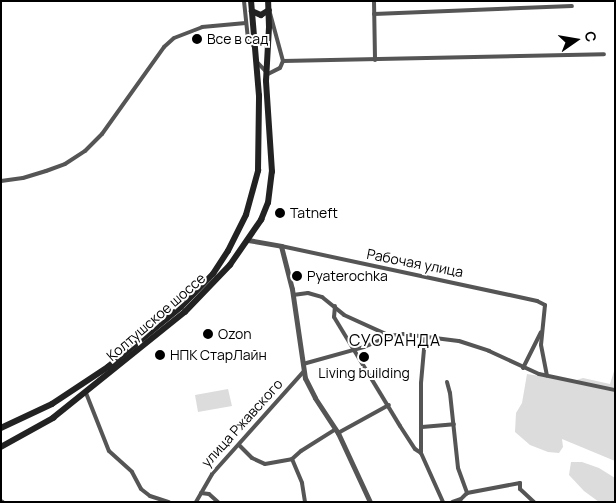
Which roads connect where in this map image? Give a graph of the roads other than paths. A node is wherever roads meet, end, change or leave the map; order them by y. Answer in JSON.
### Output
{"nodes":[{"id":1,"x":244,"y":1,"type":"edge"},
{"id":2,"x":251,"y":1,"type":"edge"},
{"id":3,"x":268,"y":1,"type":"edge"},
{"id":4,"x":374,"y":1,"type":"edge"},
{"id":5,"x":572,"y":6,"type":"dead end"},
{"id":6,"x":269,"y":10,"type":"junction"},
{"id":7,"x":252,"y":11,"type":"junction"},
{"id":8,"x":374,"y":14,"type":"junction"},
{"id":9,"x":246,"y":23,"type":"junction"},
{"id":10,"x":256,"y":48,"type":"junction"},
{"id":11,"x":604,"y":54,"type":"dead end"},
{"id":12,"x":375,"y":60,"type":"junction"},
{"id":13,"x":283,"y":61,"type":"junction"},
{"id":14,"x":257,"y":62,"type":"junction"},
{"id":15,"x":266,"y":73,"type":"junction"},
{"id":16,"x":1,"y":181,"type":"edge"},
{"id":17,"x":248,"y":240,"type":"junction"},
{"id":18,"x":281,"y":246,"type":"junction"},
{"id":19,"x":293,"y":295,"type":"junction"},
{"id":20,"x":335,"y":306,"type":"junction"},
{"id":21,"x":541,"y":332,"type":"junction"},
{"id":22,"x":390,"y":336,"type":"junction"},
{"id":23,"x":425,"y":338,"type":"junction"},
{"id":24,"x":354,"y":351,"type":"junction"},
{"id":25,"x":303,"y":364,"type":"junction"},
{"id":26,"x":523,"y":368,"type":"junction"},
{"id":27,"x":304,"y":371,"type":"junction"},
{"id":28,"x":547,"y":375,"type":"junction"},
{"id":29,"x":447,"y":382,"type":"dead end"},
{"id":30,"x":615,"y":390,"type":"edge"},
{"id":31,"x":86,"y":393,"type":"junction"},
{"id":32,"x":388,"y":406,"type":"junction"},
{"id":33,"x":454,"y":424,"type":"junction"},
{"id":34,"x":422,"y":427,"type":"junction"},
{"id":35,"x":1,"y":428,"type":"edge"},
{"id":36,"x":337,"y":431,"type":"junction"},
{"id":37,"x":2,"y":445,"type":"edge"},
{"id":38,"x":239,"y":445,"type":"junction"},
{"id":39,"x":421,"y":453,"type":"junction"},
{"id":40,"x":292,"y":459,"type":"junction"},
{"id":41,"x":201,"y":493,"type":"junction"},
{"id":42,"x":467,"y":493,"type":"junction"},
{"id":43,"x":169,"y":502,"type":"edge"},
{"id":44,"x":196,"y":502,"type":"edge"},
{"id":45,"x":218,"y":502,"type":"edge"},
{"id":46,"x":305,"y":502,"type":"edge"},
{"id":47,"x":370,"y":502,"type":"edge"},
{"id":48,"x":444,"y":502,"type":"edge"},
{"id":49,"x":452,"y":502,"type":"edge"},
{"id":50,"x":534,"y":502,"type":"edge"}],
"edges":[{"from":1,"to":9,"type":"street"},
{"from":2,"to":7,"type":"main road","name":"Колтушское шоссе"},
{"from":3,"to":6,"type":"main road","name":"Колтушское шоссе"},
{"from":4,"to":8,"type":"street"},
{"from":5,"to":8,"type":"street"},
{"from":6,"to":7,"type":"main road"},
{"from":6,"to":13,"type":"street"},
{"from":6,"to":15,"type":"main road","name":"Колтушское шоссе"},
{"from":7,"to":10,"type":"main road","name":"Колтушское шоссе"},
{"from":8,"to":12,"type":"street"},
{"from":9,"to":10,"type":"street"},
{"from":9,"to":16,"type":"street"},
{"from":10,"to":14,"type":"main road","name":"Колтушское шоссе"},
{"from":11,"to":12,"type":"street"},
{"from":12,"to":13,"type":"street"},
{"from":13,"to":15,"type":"street"},
{"from":14,"to":15,"type":"street"},
{"from":14,"to":35,"type":"main road","name":"Колтушское шоссе"},
{"from":15,"to":17,"type":"main road","name":"Колтушское шоссе"},
{"from":17,"to":18,"type":"street"},
{"from":17,"to":31,"type":"main road","name":"Колтушское шоссе"},
{"from":18,"to":19,"type":"street"},
{"from":18,"to":21,"type":"street","name":"Рабочая улица"},
{"from":19,"to":20,"type":"street"},
{"from":19,"to":25,"type":"street"},
{"from":20,"to":22,"type":"street"},
{"from":20,"to":24,"type":"street"},
{"from":21,"to":26,"type":"street"},
{"from":21,"to":28,"type":"street"},
{"from":22,"to":23,"type":"street"},
{"from":22,"to":24,"type":"street"},
{"from":23,"to":26,"type":"street"},
{"from":23,"to":34,"type":"street"},
{"from":24,"to":25,"type":"street"},
{"from":24,"to":32,"type":"street"},
{"from":25,"to":27,"type":"street"},
{"from":26,"to":28,"type":"street"},
{"from":27,"to":36,"type":"street"},
{"from":27,"to":38,"type":"street","name":"улица Ржавского"},
{"from":28,"to":30,"type":"street"},
{"from":29,"to":33,"type":"street"},
{"from":31,"to":37,"type":"main road","name":"Колтушское шоссе"},
{"from":31,"to":43,"type":"street"},
{"from":32,"to":36,"type":"street"},
{"from":32,"to":39,"type":"street"},
{"from":33,"to":34,"type":"street"},
{"from":33,"to":42,"type":"street"},
{"from":34,"to":39,"type":"street"},
{"from":36,"to":40,"type":"street"},
{"from":36,"to":47,"type":"street"},
{"from":38,"to":40,"type":"street"},
{"from":38,"to":41,"type":"street","name":"улица Ржавского"},
{"from":39,"to":48,"type":"street"},
{"from":40,"to":46,"type":"street"},
{"from":41,"to":44,"type":"street","name":"улица Ржавского"},
{"from":41,"to":45,"type":"street"},
{"from":42,"to":49,"type":"street"},
{"from":42,"to":50,"type":"street"}]}
